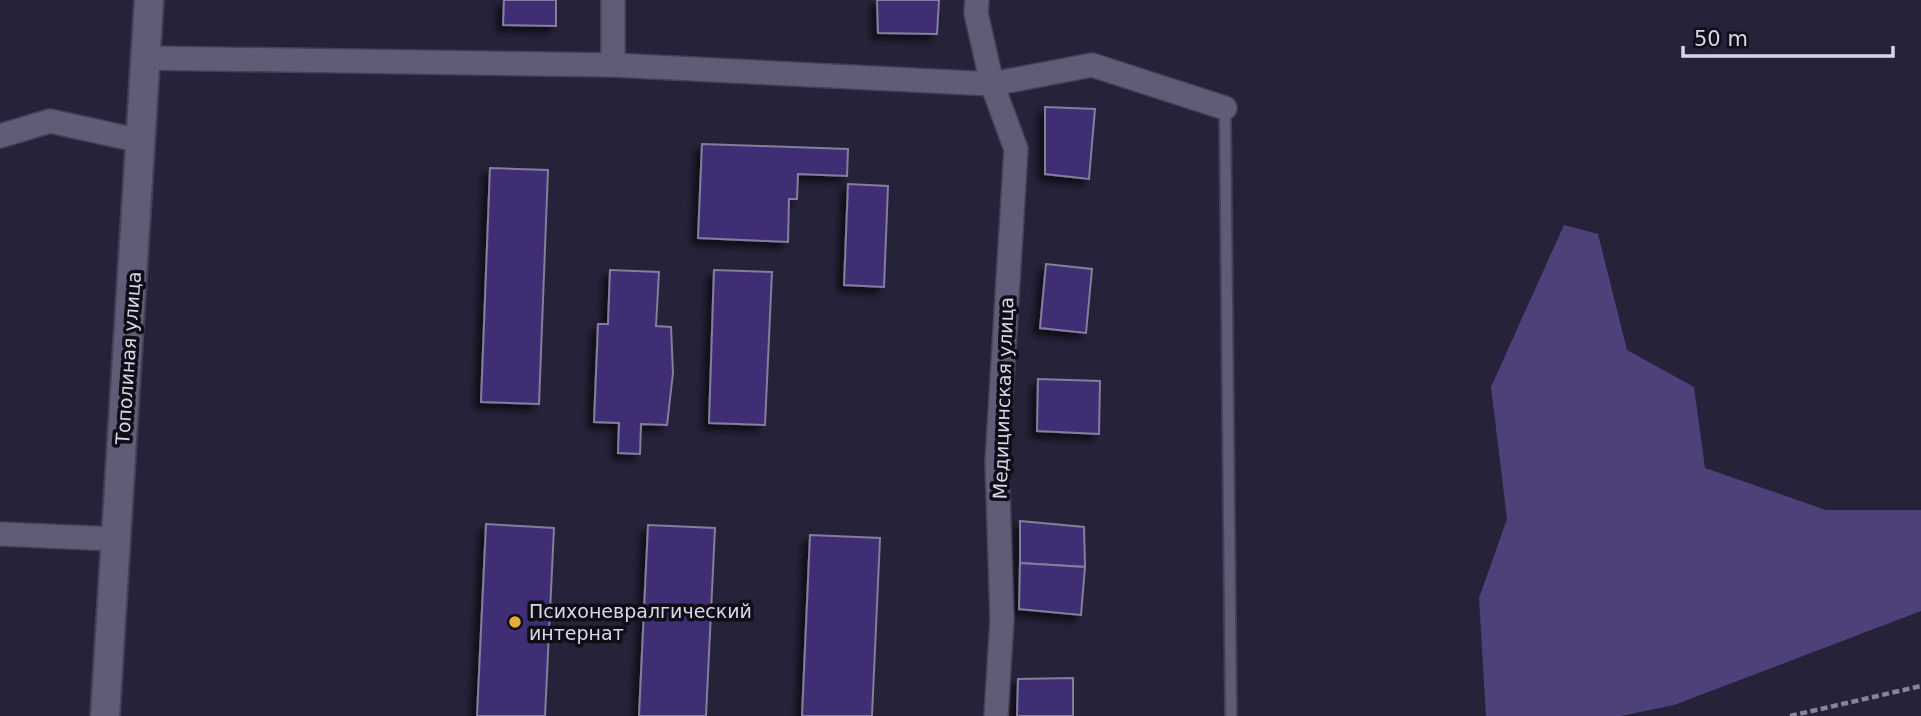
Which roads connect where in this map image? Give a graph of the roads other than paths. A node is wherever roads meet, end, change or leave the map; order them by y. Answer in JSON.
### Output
{"nodes":[{"id":1,"x":149,"y":0,"type":"edge"},
{"id":2,"x":613,"y":0,"type":"edge"},
{"id":3,"x":977,"y":0,"type":"edge"},
{"id":4,"x":146,"y":58,"type":"junction"},
{"id":5,"x":613,"y":65,"type":"junction"},
{"id":6,"x":992,"y":84,"type":"junction"},
{"id":7,"x":1225,"y":108,"type":"joint"},
{"id":8,"x":0,"y":136,"type":"edge"},
{"id":9,"x":141,"y":141,"type":"junction"},
{"id":10,"x":0,"y":534,"type":"edge"},
{"id":11,"x":116,"y":539,"type":"junction"},
{"id":12,"x":105,"y":716,"type":"edge"},
{"id":13,"x":996,"y":716,"type":"edge"},
{"id":14,"x":1231,"y":716,"type":"edge"}],
"edges":[{"from":1,"to":4,"type":"street","name":"Тополиная улица"},
{"from":2,"to":5,"type":"street"},
{"from":3,"to":6,"type":"street","name":"Медицинская улица"},
{"from":4,"to":5,"type":"street"},
{"from":4,"to":9,"type":"street","name":"Тополиная улица"},
{"from":5,"to":6,"type":"street"},
{"from":6,"to":7,"type":"street"},
{"from":6,"to":13,"type":"street","name":"Медицинская улица"},
{"from":7,"to":14,"type":"lane"},
{"from":8,"to":9,"type":"street"},
{"from":9,"to":11,"type":"street","name":"Тополиная улица"},
{"from":10,"to":11,"type":"street"},
{"from":11,"to":12,"type":"street","name":"Тополиная улица"}]}
